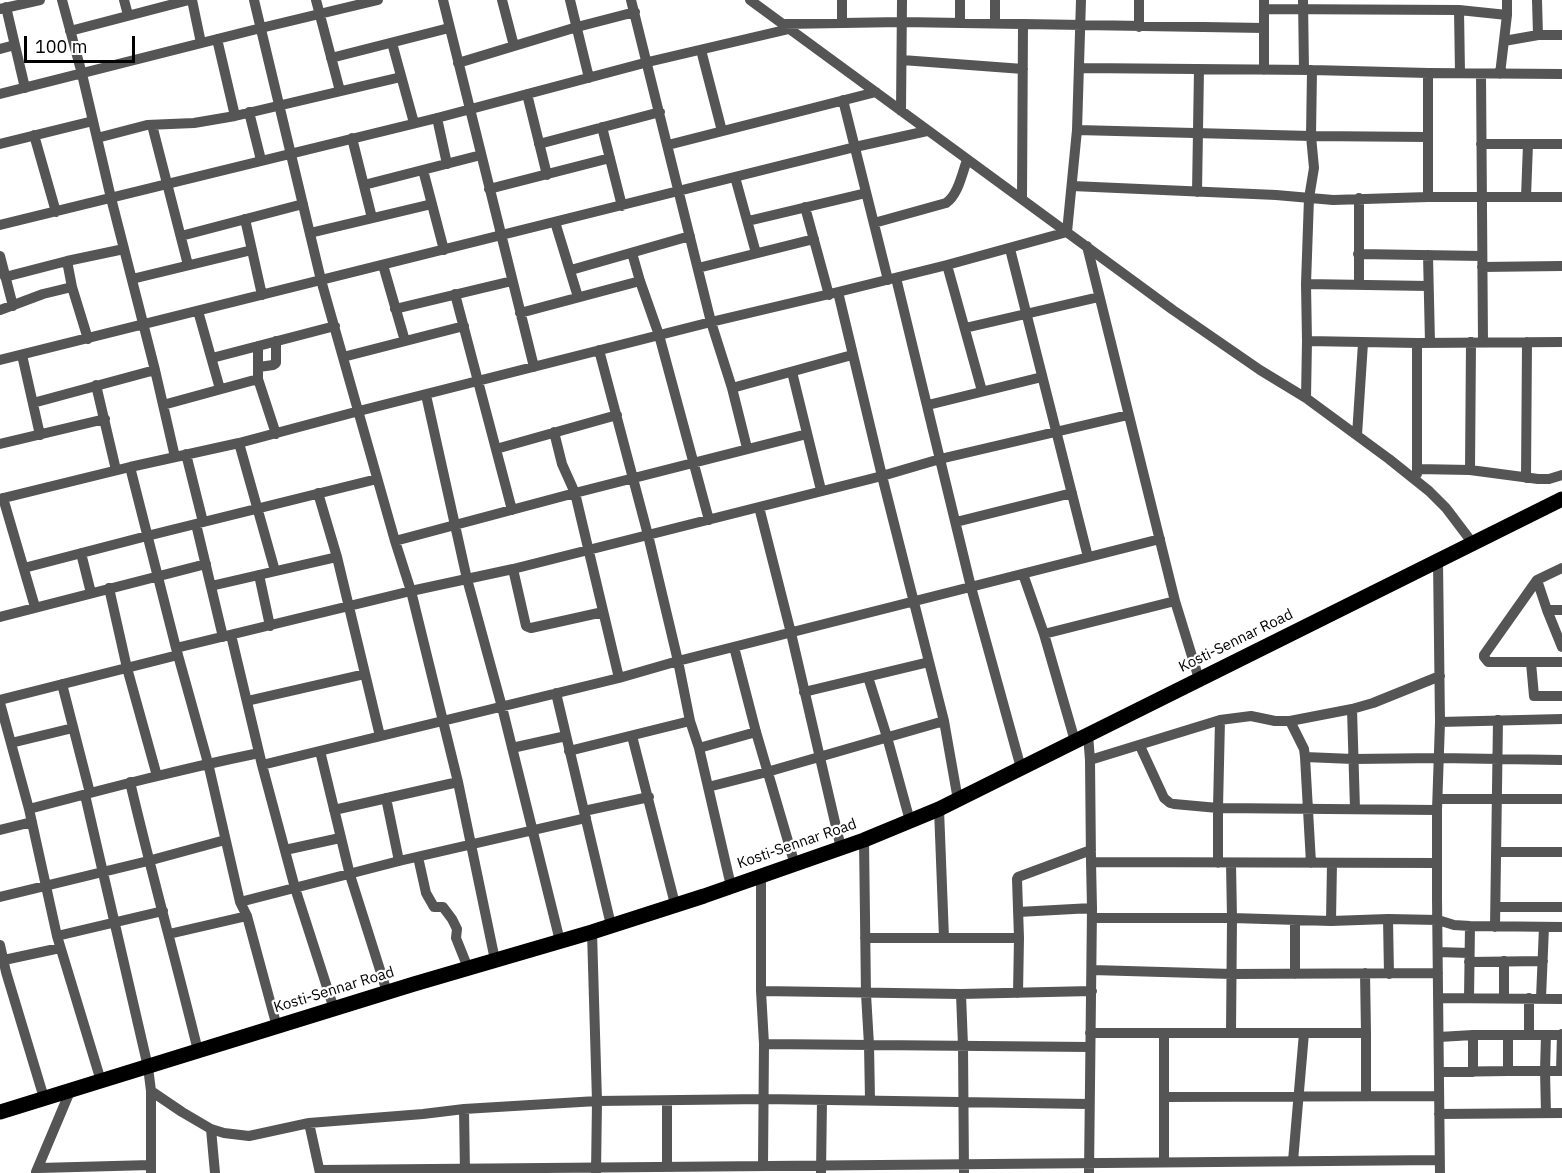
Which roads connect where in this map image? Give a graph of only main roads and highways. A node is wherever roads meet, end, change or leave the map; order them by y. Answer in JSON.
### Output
{"nodes":[{"id":1,"x":1562,"y":499,"type":"edge"},
{"id":2,"x":0,"y":1112,"type":"edge"}],
"edges":[{"from":1,"to":2,"type":"highway","name":"Kosti-Sennar Road"}]}
